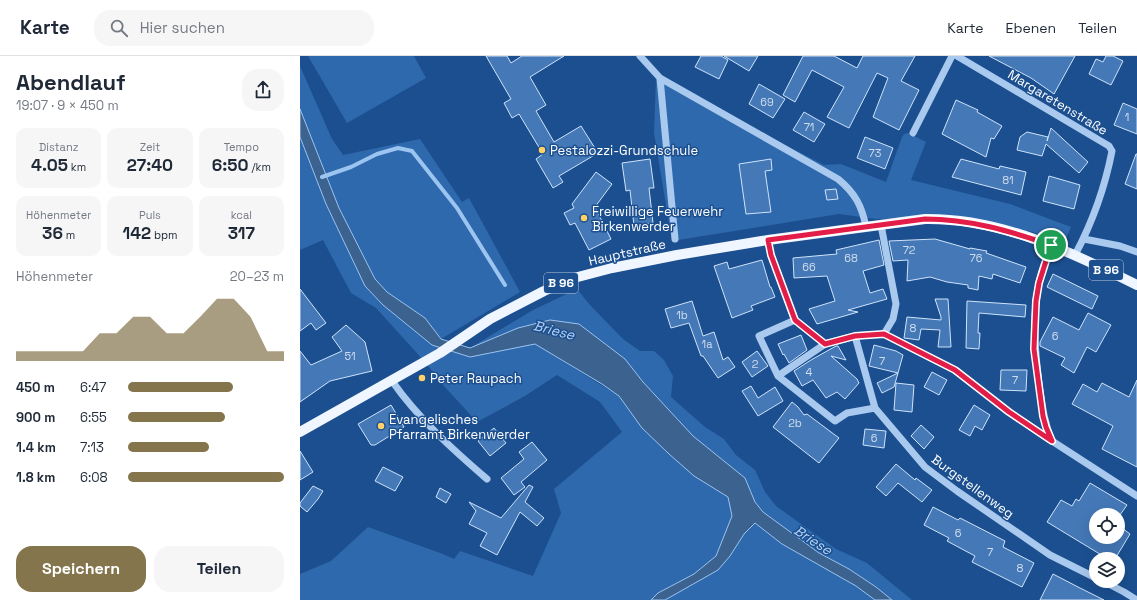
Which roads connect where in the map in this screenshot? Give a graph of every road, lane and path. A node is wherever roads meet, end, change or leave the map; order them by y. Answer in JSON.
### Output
{"nodes":[{"id":1,"x":640,"y":56,"type":"edge"},
{"id":2,"x":952,"y":56,"type":"edge"},
{"id":3,"x":957,"y":56,"type":"edge"},
{"id":4,"x":660,"y":78,"type":"junction"},
{"id":5,"x":913,"y":133,"type":"dead end"},
{"id":6,"x":881,"y":225,"type":"junction"},
{"id":7,"x":866,"y":227,"type":"junction"},
{"id":8,"x":675,"y":239,"type":"dead end"},
{"id":9,"x":1084,"y":239,"type":"junction"},
{"id":10,"x":768,"y":240,"type":"junction"},
{"id":11,"x":1051,"y":245,"type":"junction"},
{"id":12,"x":1137,"y":252,"type":"edge"},
{"id":13,"x":1075,"y":255,"type":"junction"},
{"id":14,"x":1137,"y":285,"type":"edge"},
{"id":15,"x":795,"y":320,"type":"junction"},
{"id":16,"x":884,"y":334,"type":"junction"},
{"id":17,"x":855,"y":336,"type":"junction"},
{"id":18,"x":825,"y":344,"type":"junction"},
{"id":19,"x":778,"y":376,"type":"junction"},
{"id":20,"x":392,"y":380,"type":"junction"},
{"id":21,"x":876,"y":408,"type":"junction"},
{"id":22,"x":300,"y":432,"type":"edge"},
{"id":23,"x":1052,"y":441,"type":"junction"},
{"id":24,"x":487,"y":479,"type":"dead end"},
{"id":25,"x":1137,"y":496,"type":"edge"},
{"id":26,"x":1089,"y":574,"type":"edge"},
{"id":27,"x":1116,"y":588,"type":"edge"},
{"id":28,"x":1137,"y":600,"type":"edge"}],
"edges":[{"from":1,"to":4,"type":"street"},
{"from":2,"to":5,"type":"street"},
{"from":3,"to":9,"type":"street","name":"Margaretenstraße"},
{"from":4,"to":7,"type":"street"},
{"from":4,"to":8,"type":"street","name":"Hauptstraße"},
{"from":6,"to":7,"type":"main road","name":"Hauptstraße","number":"B 96"},
{"from":6,"to":11,"type":"main road","name":"Hauptstraße","number":"B 96"},
{"from":6,"to":16,"type":"street"},
{"from":7,"to":10,"type":"main road","name":"Hauptstraße","number":"B 96"},
{"from":9,"to":12,"type":"street"},
{"from":9,"to":13,"type":"street","name":"Margaretenstraße"},
{"from":10,"to":15,"type":"street"},
{"from":10,"to":20,"type":"main road","name":"Hauptstraße","number":"B 96"},
{"from":11,"to":13,"type":"main road","name":"Hauptstraße","number":"B 96"},
{"from":11,"to":23,"type":"street"},
{"from":13,"to":14,"type":"main road","name":"Hauptstraße","number":"B 96"},
{"from":15,"to":18,"type":"street"},
{"from":15,"to":19,"type":"street"},
{"from":16,"to":17,"type":"street"},
{"from":16,"to":23,"type":"street"},
{"from":17,"to":18,"type":"street"},
{"from":17,"to":21,"type":"street","name":"Burgstellenweg"},
{"from":18,"to":19,"type":"street"},
{"from":19,"to":21,"type":"street"},
{"from":20,"to":22,"type":"main road","number":"B 96"},
{"from":20,"to":24,"type":"street"},
{"from":21,"to":26,"type":"street","name":"Burgstellenweg"},
{"from":23,"to":25,"type":"street"},
{"from":27,"to":28,"type":"street"}]}
